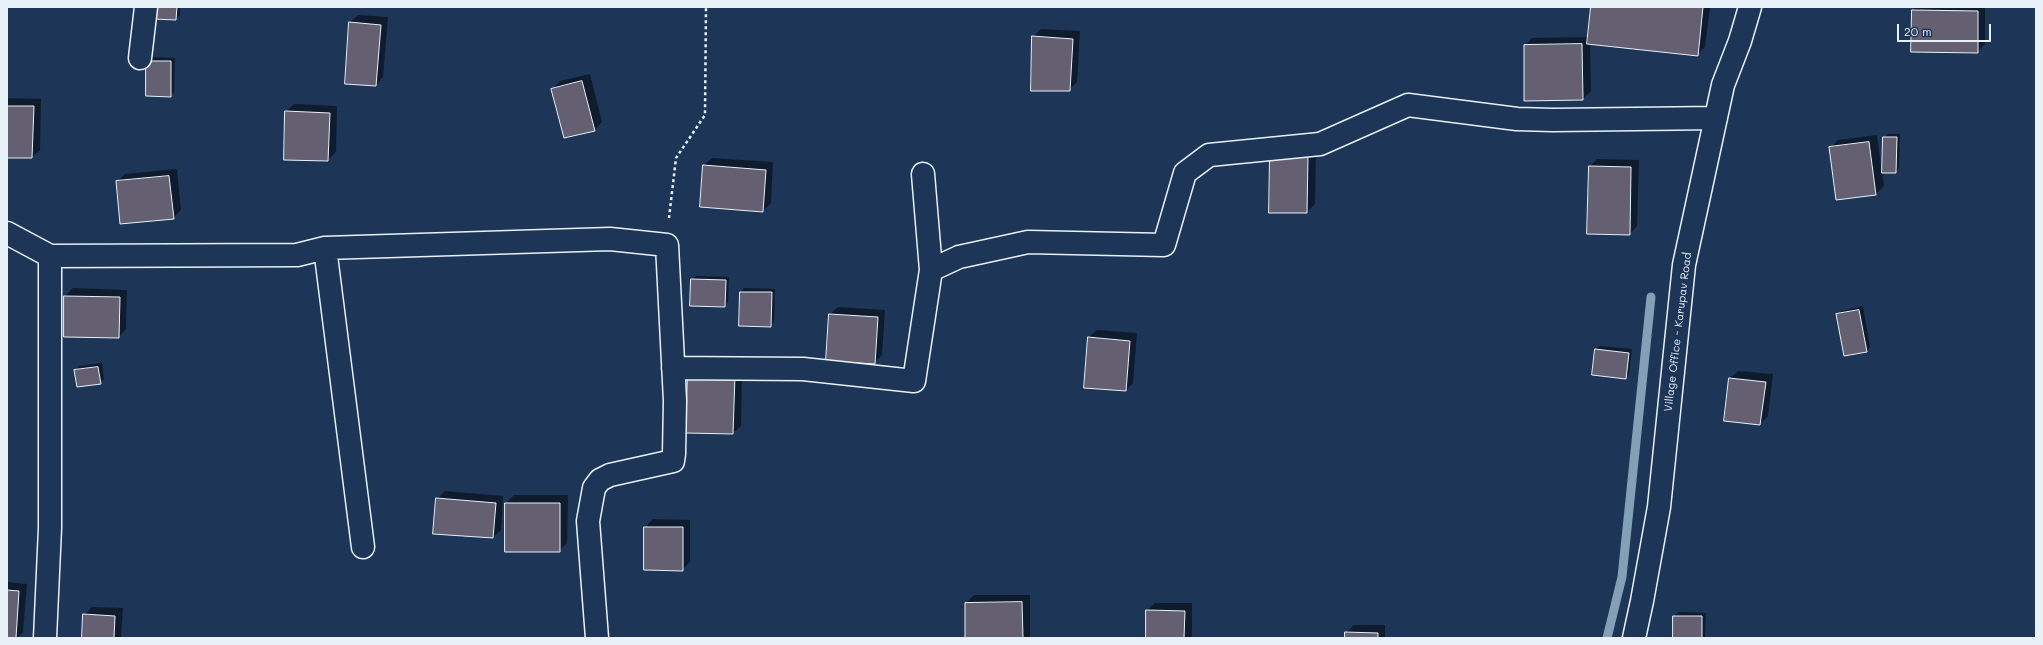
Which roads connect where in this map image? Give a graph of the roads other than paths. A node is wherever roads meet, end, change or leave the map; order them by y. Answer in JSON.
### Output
{"nodes":[{"id":1,"x":146,"y":7,"type":"edge"},
{"id":2,"x":1750,"y":7,"type":"edge"},
{"id":3,"x":140,"y":58,"type":"dead end"},
{"id":4,"x":1716,"y":118,"type":"junction"},
{"id":5,"x":923,"y":174,"type":"dead end"},
{"id":6,"x":7,"y":233,"type":"edge"},
{"id":7,"x":325,"y":248,"type":"junction"},
{"id":8,"x":50,"y":256,"type":"junction"},
{"id":9,"x":931,"y":270,"type":"junction"},
{"id":10,"x":673,"y":368,"type":"junction"},
{"id":11,"x":363,"y":547,"type":"dead end"},
{"id":12,"x":45,"y":638,"type":"edge"},
{"id":13,"x":597,"y":638,"type":"edge"},
{"id":14,"x":1634,"y":638,"type":"edge"}],
"edges":[{"from":1,"to":3,"type":"street"},
{"from":2,"to":4,"type":"street","name":"Village Office - Karupav Road"},
{"from":4,"to":9,"type":"street"},
{"from":4,"to":14,"type":"street","name":"Village Office - Karupav Road"},
{"from":5,"to":9,"type":"street"},
{"from":6,"to":8,"type":"street"},
{"from":7,"to":8,"type":"street"},
{"from":7,"to":10,"type":"street"},
{"from":7,"to":11,"type":"street"},
{"from":8,"to":12,"type":"street"},
{"from":9,"to":10,"type":"street"},
{"from":10,"to":13,"type":"street"}]}
